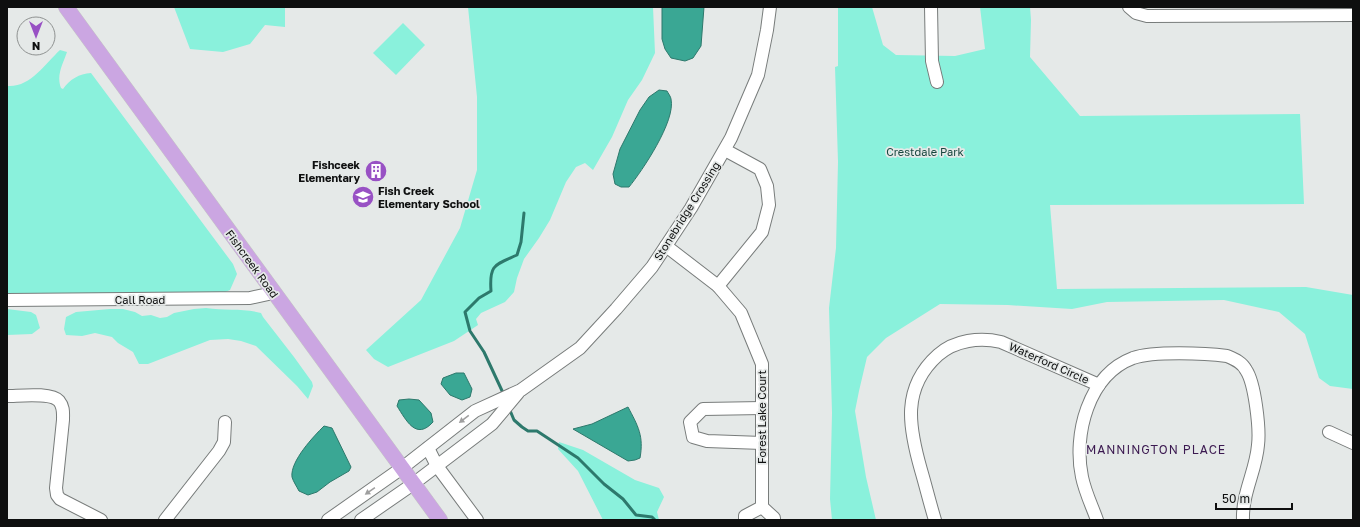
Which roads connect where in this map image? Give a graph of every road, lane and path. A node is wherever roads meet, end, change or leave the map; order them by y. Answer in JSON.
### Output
{"nodes":[{"id":1,"x":66,"y":7,"type":"edge"},
{"id":2,"x":770,"y":7,"type":"edge"},
{"id":3,"x":931,"y":7,"type":"edge"},
{"id":4,"x":1129,"y":7,"type":"edge"},
{"id":5,"x":1353,"y":15,"type":"edge"},
{"id":6,"x":937,"y":82,"type":"dead end"},
{"id":7,"x":725,"y":150,"type":"junction"},
{"id":8,"x":666,"y":246,"type":"junction"},
{"id":9,"x":718,"y":286,"type":"junction"},
{"id":10,"x":273,"y":293,"type":"junction"},
{"id":11,"x":7,"y":300,"type":"edge"},
{"id":12,"x":1099,"y":385,"type":"junction"},
{"id":13,"x":7,"y":396,"type":"edge"},
{"id":14,"x":501,"y":406,"type":"junction"},
{"id":15,"x":762,"y":408,"type":"junction"},
{"id":16,"x":225,"y":422,"type":"dead end"},
{"id":17,"x":1329,"y":432,"type":"dead end"},
{"id":18,"x":762,"y":443,"type":"junction"},
{"id":19,"x":1353,"y":443,"type":"edge"},
{"id":20,"x":428,"y":448,"type":"junction"},
{"id":21,"x":437,"y":466,"type":"junction"},
{"id":22,"x":402,"y":468,"type":"junction"},
{"id":23,"x":413,"y":484,"type":"junction"},
{"id":24,"x":762,"y":507,"type":"junction"},
{"id":25,"x":101,"y":520,"type":"edge"},
{"id":26,"x":165,"y":520,"type":"edge"},
{"id":27,"x":328,"y":520,"type":"edge"},
{"id":28,"x":361,"y":520,"type":"edge"},
{"id":29,"x":440,"y":520,"type":"edge"},
{"id":30,"x":477,"y":520,"type":"edge"},
{"id":31,"x":745,"y":520,"type":"edge"},
{"id":32,"x":774,"y":520,"type":"edge"},
{"id":33,"x":935,"y":520,"type":"edge"},
{"id":34,"x":1097,"y":520,"type":"edge"},
{"id":35,"x":1242,"y":520,"type":"edge"}],
"edges":[{"from":1,"to":10,"type":"main road","name":"Fishcreek Road"},
{"from":2,"to":7,"type":"street","name":"Stonebridge Crossing"},
{"from":3,"to":6,"type":"street"},
{"from":4,"to":5,"type":"street"},
{"from":7,"to":8,"type":"street","name":"Stonebridge Crossing"},
{"from":7,"to":9,"type":"street"},
{"from":8,"to":9,"type":"street","name":"Forest Lake Court"},
{"from":8,"to":14,"type":"street","name":"Stonebridge Crossing"},
{"from":9,"to":15,"type":"street","name":"Forest Lake Court"},
{"from":10,"to":11,"type":"street","name":"Call Road"},
{"from":10,"to":22,"type":"main road","name":"Fishcreek Road"},
{"from":12,"to":33,"type":"street","name":"Waterford Circle"},
{"from":12,"to":34,"type":"street"},
{"from":12,"to":35,"type":"street"},
{"from":13,"to":25,"type":"street"},
{"from":14,"to":20,"type":"street","name":"Stonebridge Crossing","one_way":true},
{"from":14,"to":21,"type":"street","name":"Stonebridge Crossing"},
{"from":15,"to":18,"type":"street","name":"Forest Lake Court"},
{"from":15,"to":18,"type":"street"},
{"from":16,"to":26,"type":"street"},
{"from":17,"to":19,"type":"street"},
{"from":18,"to":24,"type":"street","name":"Forest Lake Court"},
{"from":20,"to":21,"type":"street"},
{"from":20,"to":22,"type":"street","name":"Stonebridge Crossing"},
{"from":21,"to":23,"type":"street","name":"Stonebridge Crossing"},
{"from":21,"to":30,"type":"street"},
{"from":22,"to":23,"type":"main road","name":"Fishcreek Road"},
{"from":22,"to":27,"type":"street","name":"Stonebridge Crossing","one_way":true},
{"from":23,"to":28,"type":"street","name":"Stonebridge Crossing"},
{"from":23,"to":29,"type":"main road","name":"Fishcreek Road"},
{"from":24,"to":31,"type":"street"},
{"from":24,"to":32,"type":"street"}]}
